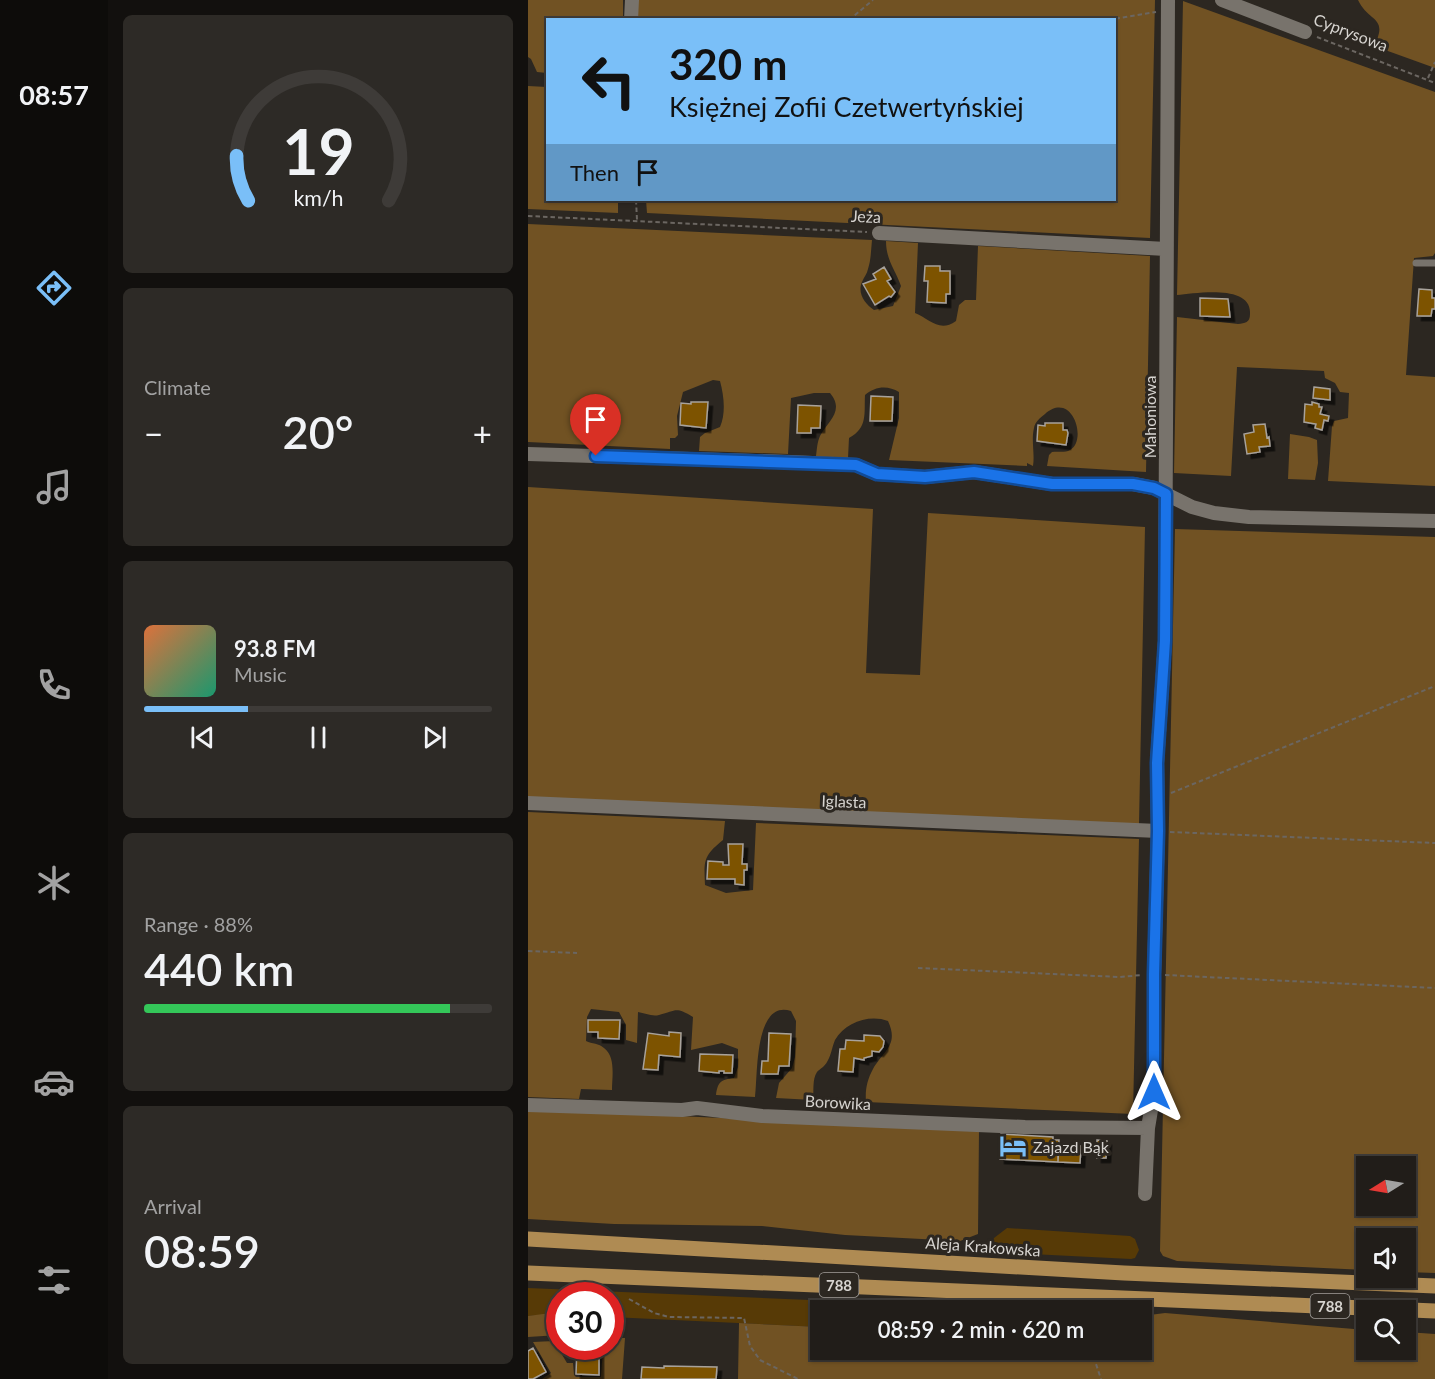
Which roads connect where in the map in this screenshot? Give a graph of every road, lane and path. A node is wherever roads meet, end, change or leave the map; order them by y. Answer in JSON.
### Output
{"nodes":[{"id":1,"x":632,"y":0,"type":"edge"},
{"id":2,"x":873,"y":0,"type":"edge"},
{"id":3,"x":1222,"y":0,"type":"edge"},
{"id":4,"x":1168,"y":5,"type":"edge"},
{"id":5,"x":632,"y":18,"type":"edge"},
{"id":6,"x":851,"y":18,"type":"edge"},
{"id":7,"x":1116,"y":18,"type":"edge"},
{"id":8,"x":1305,"y":32,"type":"joint"},
{"id":9,"x":1435,"y":62,"type":"edge"},
{"id":10,"x":1428,"y":79,"type":"junction"},
{"id":11,"x":1435,"y":82,"type":"edge"},
{"id":12,"x":636,"y":201,"type":"edge"},
{"id":13,"x":528,"y":216,"type":"edge"},
{"id":14,"x":637,"y":220,"type":"junction"},
{"id":15,"x":879,"y":233,"type":"joint"},
{"id":16,"x":1166,"y":249,"type":"junction"},
{"id":17,"x":1416,"y":263,"type":"dead end"},
{"id":18,"x":1435,"y":263,"type":"edge"},
{"id":19,"x":528,"y":454,"type":"edge"},
{"id":20,"x":1166,"y":494,"type":"junction"},
{"id":21,"x":1435,"y":521,"type":"edge"},
{"id":22,"x":1435,"y":686,"type":"edge"},
{"id":23,"x":1158,"y":798,"type":"junction"},
{"id":24,"x":528,"y":803,"type":"edge"},
{"id":25,"x":1158,"y":831,"type":"junction"},
{"id":26,"x":1435,"y":843,"type":"edge"},
{"id":27,"x":528,"y":951,"type":"edge"},
{"id":28,"x":577,"y":953,"type":"dead end"},
{"id":29,"x":918,"y":968,"type":"dead end"},
{"id":30,"x":1154,"y":974,"type":"junction"},
{"id":31,"x":1435,"y":987,"type":"edge"},
{"id":32,"x":528,"y":1105,"type":"edge"},
{"id":33,"x":1148,"y":1128,"type":"junction"},
{"id":34,"x":1145,"y":1194,"type":"dead end"},
{"id":35,"x":528,"y":1239,"type":"edge"},
{"id":36,"x":528,"y":1273,"type":"edge"},
{"id":37,"x":1435,"y":1286,"type":"edge"},
{"id":38,"x":630,"y":1299,"type":"dead end"},
{"id":39,"x":1435,"y":1311,"type":"edge"},
{"id":40,"x":1095,"y":1360,"type":"edge"},
{"id":41,"x":798,"y":1379,"type":"edge"},
{"id":42,"x":1101,"y":1379,"type":"edge"}],
"edges":[{"from":1,"to":5,"type":"street"},
{"from":2,"to":6,"type":"path"},
{"from":3,"to":8,"type":"street","name":"Cyprysowa"},
{"from":4,"to":7,"type":"path"},
{"from":4,"to":16,"type":"street","name":"Mahoniowa"},
{"from":8,"to":10,"type":"path","name":"Cyprysowa"},
{"from":9,"to":10,"type":"path"},
{"from":10,"to":11,"type":"path","name":"Cyprysowa"},
{"from":12,"to":14,"type":"path"},
{"from":13,"to":14,"type":"path","name":"Jeża"},
{"from":14,"to":15,"type":"path","name":"Jeża"},
{"from":15,"to":16,"type":"street","name":"Jeża"},
{"from":16,"to":20,"type":"street","name":"Mahoniowa"},
{"from":17,"to":18,"type":"lane"},
{"from":19,"to":20,"type":"street"},
{"from":20,"to":21,"type":"street"},
{"from":20,"to":23,"type":"street","name":"Mahoniowa"},
{"from":22,"to":23,"type":"path"},
{"from":23,"to":25,"type":"street","name":"Mahoniowa"},
{"from":24,"to":25,"type":"street","name":"Iglasta"},
{"from":25,"to":26,"type":"path"},
{"from":25,"to":30,"type":"street","name":"Mahoniowa"},
{"from":27,"to":28,"type":"path"},
{"from":29,"to":30,"type":"path"},
{"from":30,"to":31,"type":"path"},
{"from":30,"to":33,"type":"street","name":"Mahoniowa"},
{"from":32,"to":33,"type":"street","name":"Borowika"},
{"from":33,"to":34,"type":"street","name":"Mahoniowa"},
{"from":35,"to":37,"type":"main road","name":"Aleja Krakowska","number":"788"},
{"from":36,"to":39,"type":"main road","number":"788"},
{"from":38,"to":41,"type":"path"},
{"from":40,"to":42,"type":"path"}]}
